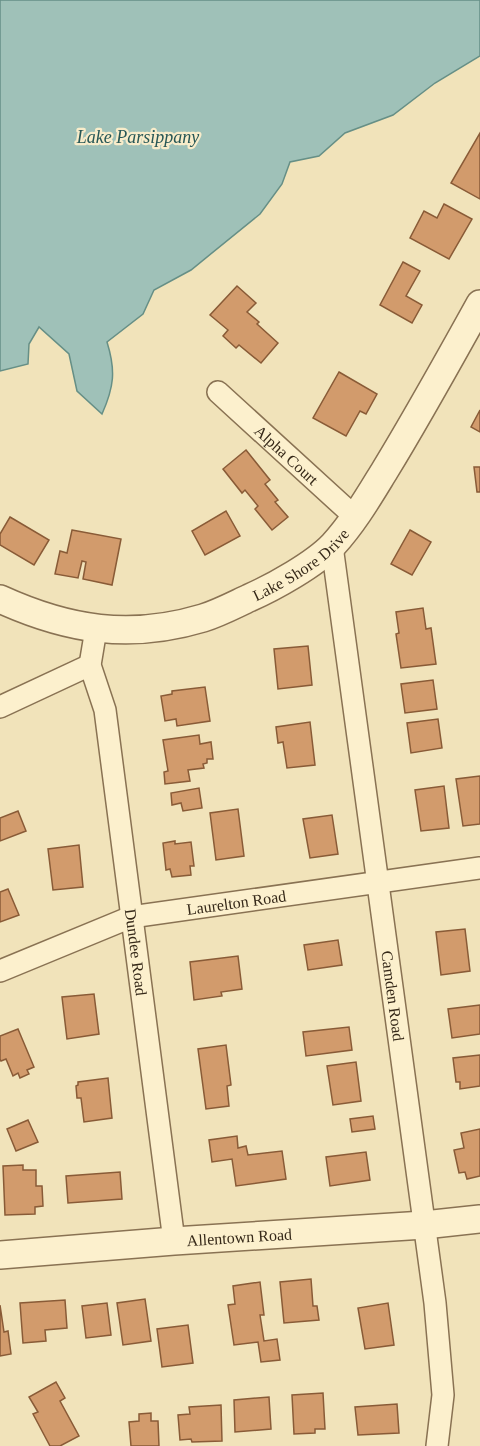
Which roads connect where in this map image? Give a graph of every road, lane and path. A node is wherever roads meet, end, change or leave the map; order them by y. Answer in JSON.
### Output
{"nodes":[{"id":1,"x":480,"y":304,"type":"edge"},
{"id":2,"x":218,"y":392,"type":"dead end"},
{"id":3,"x":355,"y":517,"type":"junction"},
{"id":4,"x":332,"y":546,"type":"junction"},
{"id":5,"x":0,"y":599,"type":"edge"},
{"id":6,"x":96,"y":629,"type":"junction"},
{"id":7,"x":90,"y":665,"type":"junction"},
{"id":8,"x":0,"y":707,"type":"edge"},
{"id":9,"x":480,"y":868,"type":"edge"},
{"id":10,"x":377,"y":883,"type":"junction"},
{"id":11,"x":131,"y":917,"type":"junction"},
{"id":12,"x":0,"y":971,"type":"edge"},
{"id":13,"x":480,"y":1219,"type":"edge"},
{"id":14,"x":424,"y":1226,"type":"junction"},
{"id":15,"x":174,"y":1241,"type":"junction"},
{"id":16,"x":0,"y":1255,"type":"edge"},
{"id":17,"x":437,"y":1446,"type":"edge"}],
"edges":[{"from":1,"to":3,"type":"street","name":"Lake Shore Drive"},
{"from":2,"to":3,"type":"street","name":"Alpha Court"},
{"from":3,"to":4,"type":"street","name":"Lake Shore Drive"},
{"from":4,"to":6,"type":"street","name":"Lake Shore Drive"},
{"from":4,"to":10,"type":"street","name":"Camden Road"},
{"from":5,"to":6,"type":"street","name":"Lake Shore Drive"},
{"from":6,"to":7,"type":"street"},
{"from":7,"to":8,"type":"street"},
{"from":7,"to":11,"type":"street","name":"Dundee Road"},
{"from":9,"to":10,"type":"street","name":"Laurelton Road"},
{"from":10,"to":11,"type":"street","name":"Laurelton Road"},
{"from":10,"to":14,"type":"street","name":"Camden Road"},
{"from":11,"to":12,"type":"street","name":"Laurelton Road"},
{"from":11,"to":15,"type":"street","name":"Dundee Road"},
{"from":13,"to":14,"type":"street","name":"Allentown Road"},
{"from":14,"to":15,"type":"street","name":"Allentown Road"},
{"from":14,"to":17,"type":"street","name":"Camden Road"},
{"from":15,"to":16,"type":"street","name":"Allentown Road"}]}
